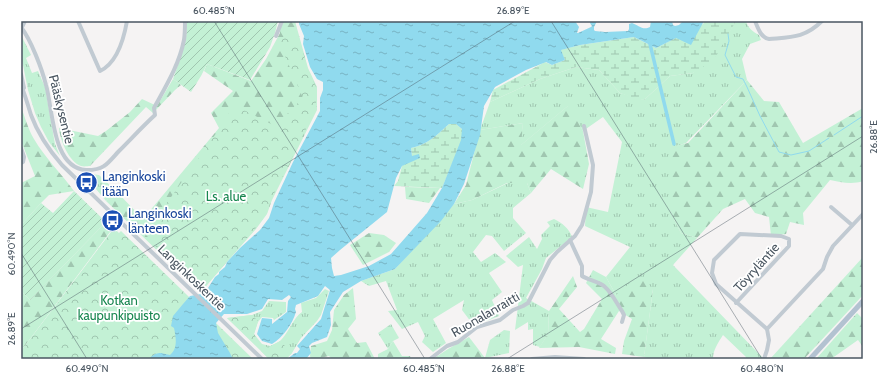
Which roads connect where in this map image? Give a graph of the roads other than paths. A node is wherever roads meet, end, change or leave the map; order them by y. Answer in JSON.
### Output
{"nodes":[{"id":1,"x":24,"y":21,"type":"edge"},
{"id":2,"x":78,"y":21,"type":"edge"},
{"id":3,"x":127,"y":21,"type":"edge"},
{"id":4,"x":185,"y":21,"type":"edge"},
{"id":5,"x":282,"y":21,"type":"edge"},
{"id":6,"x":754,"y":21,"type":"edge"},
{"id":7,"x":822,"y":21,"type":"edge"},
{"id":8,"x":21,"y":26,"type":"edge"},
{"id":9,"x":276,"y":36,"type":"dead end"},
{"id":10,"x":21,"y":74,"type":"edge"},
{"id":11,"x":21,"y":85,"type":"edge"},
{"id":12,"x":25,"y":94,"type":"junction"},
{"id":13,"x":584,"y":126,"type":"dead end"},
{"id":14,"x":21,"y":148,"type":"edge"},
{"id":15,"x":21,"y":162,"type":"edge"},
{"id":16,"x":831,"y":206,"type":"dead end"},
{"id":17,"x":863,"y":214,"type":"edge"},
{"id":18,"x":852,"y":225,"type":"junction"},
{"id":19,"x":570,"y":240,"type":"junction"},
{"id":20,"x":863,"y":301,"type":"edge"},
{"id":21,"x":736,"y":303,"type":"junction"},
{"id":22,"x":622,"y":322,"type":"dead end"},
{"id":23,"x":767,"y":329,"type":"junction"},
{"id":24,"x":262,"y":359,"type":"edge"},
{"id":25,"x":430,"y":359,"type":"edge"},
{"id":26,"x":532,"y":359,"type":"edge"},
{"id":27,"x":584,"y":359,"type":"edge"},
{"id":28,"x":764,"y":359,"type":"edge"},
{"id":29,"x":810,"y":359,"type":"edge"}],
"edges":[{"from":1,"to":8,"type":"street"},
{"from":2,"to":3,"type":"street"},
{"from":4,"to":8,"type":"street","name":"Pääskysentie"},
{"from":5,"to":9,"type":"street"},
{"from":6,"to":7,"type":"street"},
{"from":10,"to":12,"type":"street","name":"Langinkoskentie"},
{"from":11,"to":12,"type":"street","name":"Langinkoskentie"},
{"from":12,"to":24,"type":"street","name":"Langinkoskentie"},
{"from":13,"to":19,"type":"street","name":"Ruonalanraitti"},
{"from":14,"to":15,"type":"street"},
{"from":16,"to":18,"type":"street"},
{"from":17,"to":18,"type":"street"},
{"from":18,"to":23,"type":"street"},
{"from":19,"to":22,"type":"street"},
{"from":19,"to":25,"type":"street","name":"Ruonalanraitti"},
{"from":20,"to":29,"type":"main road"},
{"from":21,"to":21,"type":"street","name":"Töyryläntie"},
{"from":21,"to":23,"type":"street","name":"Töyryläntie"},
{"from":23,"to":28,"type":"street"},
{"from":26,"to":27,"type":"street"}]}
